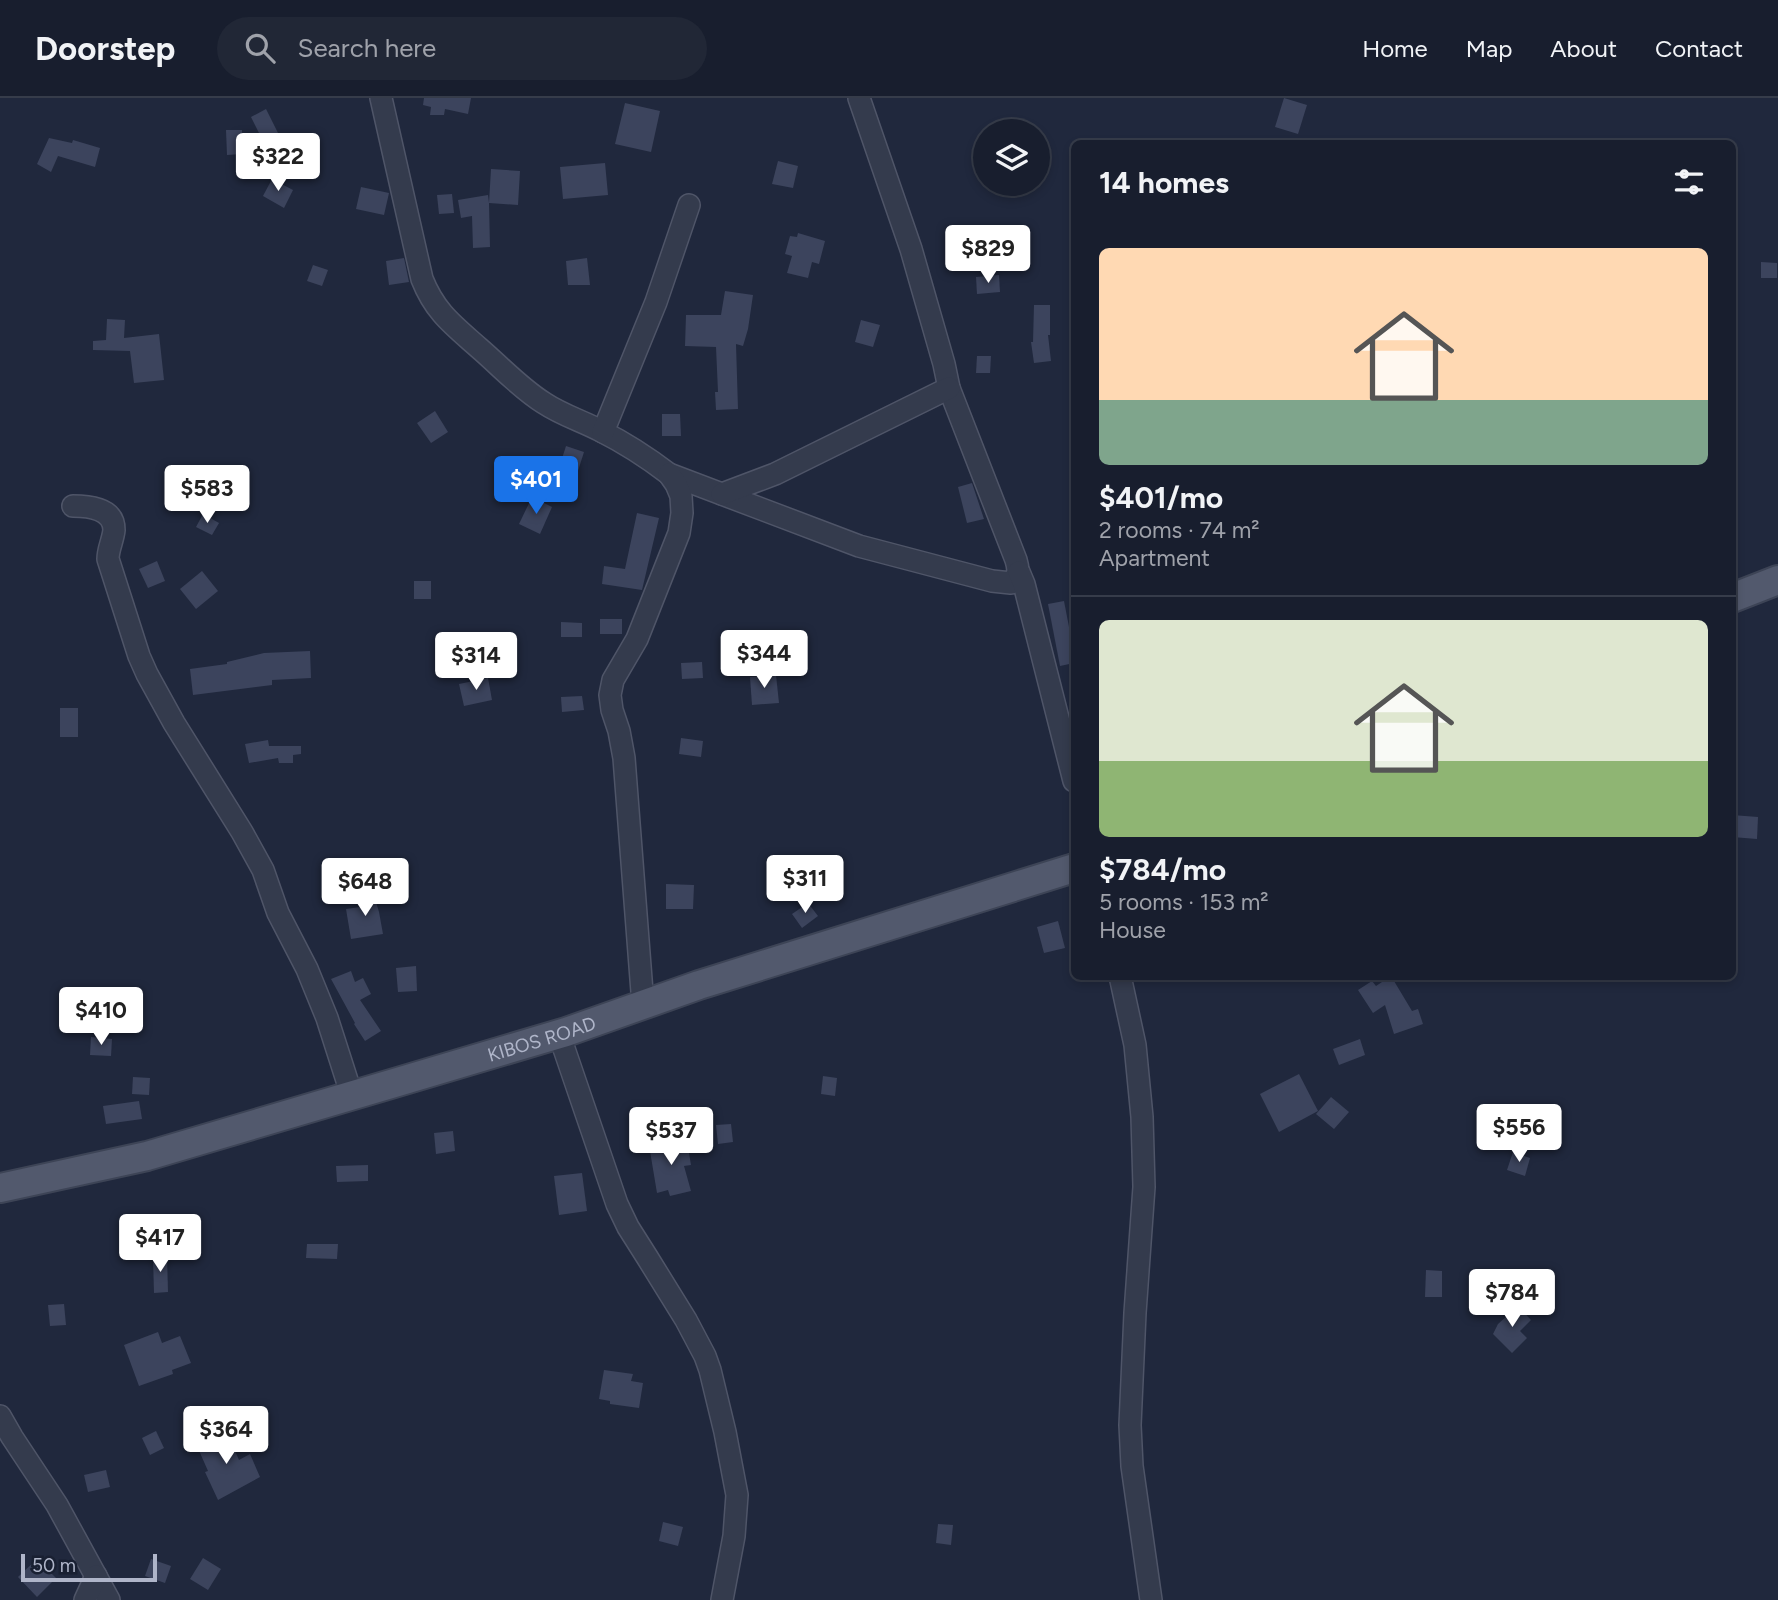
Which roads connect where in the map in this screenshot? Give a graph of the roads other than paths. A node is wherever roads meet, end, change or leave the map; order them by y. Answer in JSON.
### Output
{"nodes":[{"id":1,"x":381,"y":98,"type":"edge"},
{"id":2,"x":859,"y":98,"type":"edge"},
{"id":3,"x":689,"y":205,"type":"dead end"},
{"id":4,"x":948,"y":388,"type":"junction"},
{"id":5,"x":603,"y":432,"type":"junction"},
{"id":6,"x":669,"y":474,"type":"junction"},
{"id":7,"x":722,"y":494,"type":"junction"},
{"id":8,"x":73,"y":506,"type":"dead end"},
{"id":9,"x":1019,"y":572,"type":"junction"},
{"id":10,"x":1778,"y":580,"type":"edge"},
{"id":11,"x":1736,"y":596,"type":"edge"},
{"id":12,"x":1071,"y":769,"type":"edge"},
{"id":13,"x":1071,"y":869,"type":"edge"},
{"id":14,"x":1121,"y":980,"type":"edge"},
{"id":15,"x":643,"y":1004,"type":"junction"},
{"id":16,"x":559,"y":1034,"type":"junction"},
{"id":17,"x":352,"y":1096,"type":"junction"},
{"id":18,"x":0,"y":1188,"type":"edge"},
{"id":19,"x":0,"y":1416,"type":"edge"},
{"id":20,"x":96,"y":1576,"type":"junction"},
{"id":21,"x":85,"y":1600,"type":"edge"},
{"id":22,"x":109,"y":1600,"type":"edge"},
{"id":23,"x":722,"y":1600,"type":"edge"},
{"id":24,"x":1151,"y":1600,"type":"edge"}],
"edges":[{"from":1,"to":5,"type":"street"},
{"from":2,"to":4,"type":"street"},
{"from":3,"to":5,"type":"street"},
{"from":4,"to":7,"type":"street"},
{"from":4,"to":9,"type":"street"},
{"from":5,"to":6,"type":"street"},
{"from":6,"to":7,"type":"street"},
{"from":6,"to":15,"type":"street"},
{"from":7,"to":9,"type":"street"},
{"from":8,"to":17,"type":"street"},
{"from":9,"to":12,"type":"street"},
{"from":10,"to":11,"type":"main road"},
{"from":13,"to":15,"type":"main road","name":"KIBOS ROAD"},
{"from":14,"to":24,"type":"street"},
{"from":15,"to":16,"type":"main road","name":"KIBOS ROAD"},
{"from":16,"to":17,"type":"main road","name":"KIBOS ROAD"},
{"from":16,"to":23,"type":"street"},
{"from":17,"to":18,"type":"main road","name":"KIBOS ROAD"},
{"from":19,"to":20,"type":"street"},
{"from":20,"to":21,"type":"street"},
{"from":20,"to":22,"type":"street"}]}
